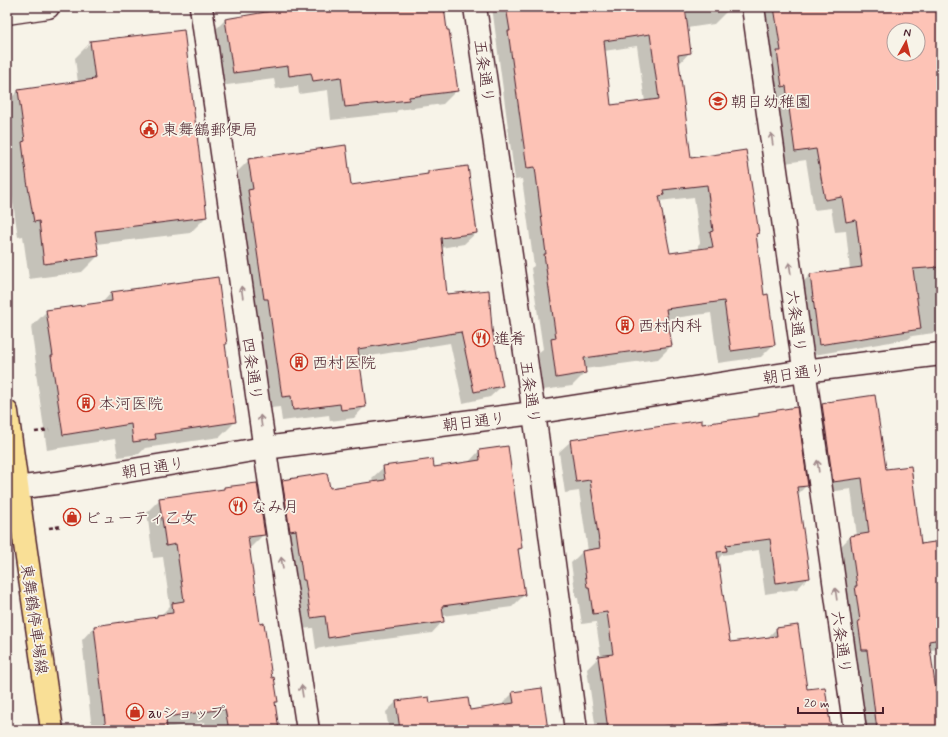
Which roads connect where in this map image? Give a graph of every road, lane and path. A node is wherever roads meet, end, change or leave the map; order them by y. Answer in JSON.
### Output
{"nodes":[{"id":1,"x":48,"y":7,"type":"edge"},
{"id":2,"x":201,"y":7,"type":"edge"},
{"id":3,"x":475,"y":7,"type":"edge"},
{"id":4,"x":753,"y":7,"type":"edge"},
{"id":5,"x":7,"y":13,"type":"edge"},
{"id":6,"x":941,"y":354,"type":"edge"},
{"id":7,"x":804,"y":371,"type":"junction"},
{"id":8,"x":7,"y":412,"type":"edge"},
{"id":9,"x":534,"y":413,"type":"junction"},
{"id":10,"x":264,"y":448,"type":"junction"},
{"id":11,"x":12,"y":488,"type":"edge"},
{"id":12,"x":52,"y":730,"type":"edge"},
{"id":13,"x":308,"y":730,"type":"edge"},
{"id":14,"x":576,"y":730,"type":"edge"},
{"id":15,"x":855,"y":730,"type":"edge"}],
"edges":[{"from":1,"to":5,"type":"street"},
{"from":10,"to":2,"type":"street","name":"四条通り","one_way":true},
{"from":3,"to":9,"type":"street","name":"五条通り"},
{"from":7,"to":4,"type":"street","name":"六条通り","one_way":true},
{"from":6,"to":7,"type":"street","name":"朝日通り"},
{"from":7,"to":9,"type":"street","name":"朝日通り"},
{"from":15,"to":7,"type":"street","name":"六条通り","one_way":true},
{"from":8,"to":11,"type":"main road","name":"東舞鶴停車場線"},
{"from":9,"to":10,"type":"street","name":"朝日通り"},
{"from":9,"to":14,"type":"street","name":"五条通り"},
{"from":10,"to":11,"type":"street","name":"朝日通り"},
{"from":13,"to":10,"type":"street","name":"四条通り","one_way":true},
{"from":11,"to":12,"type":"main road","name":"東舞鶴停車場線"}]}
